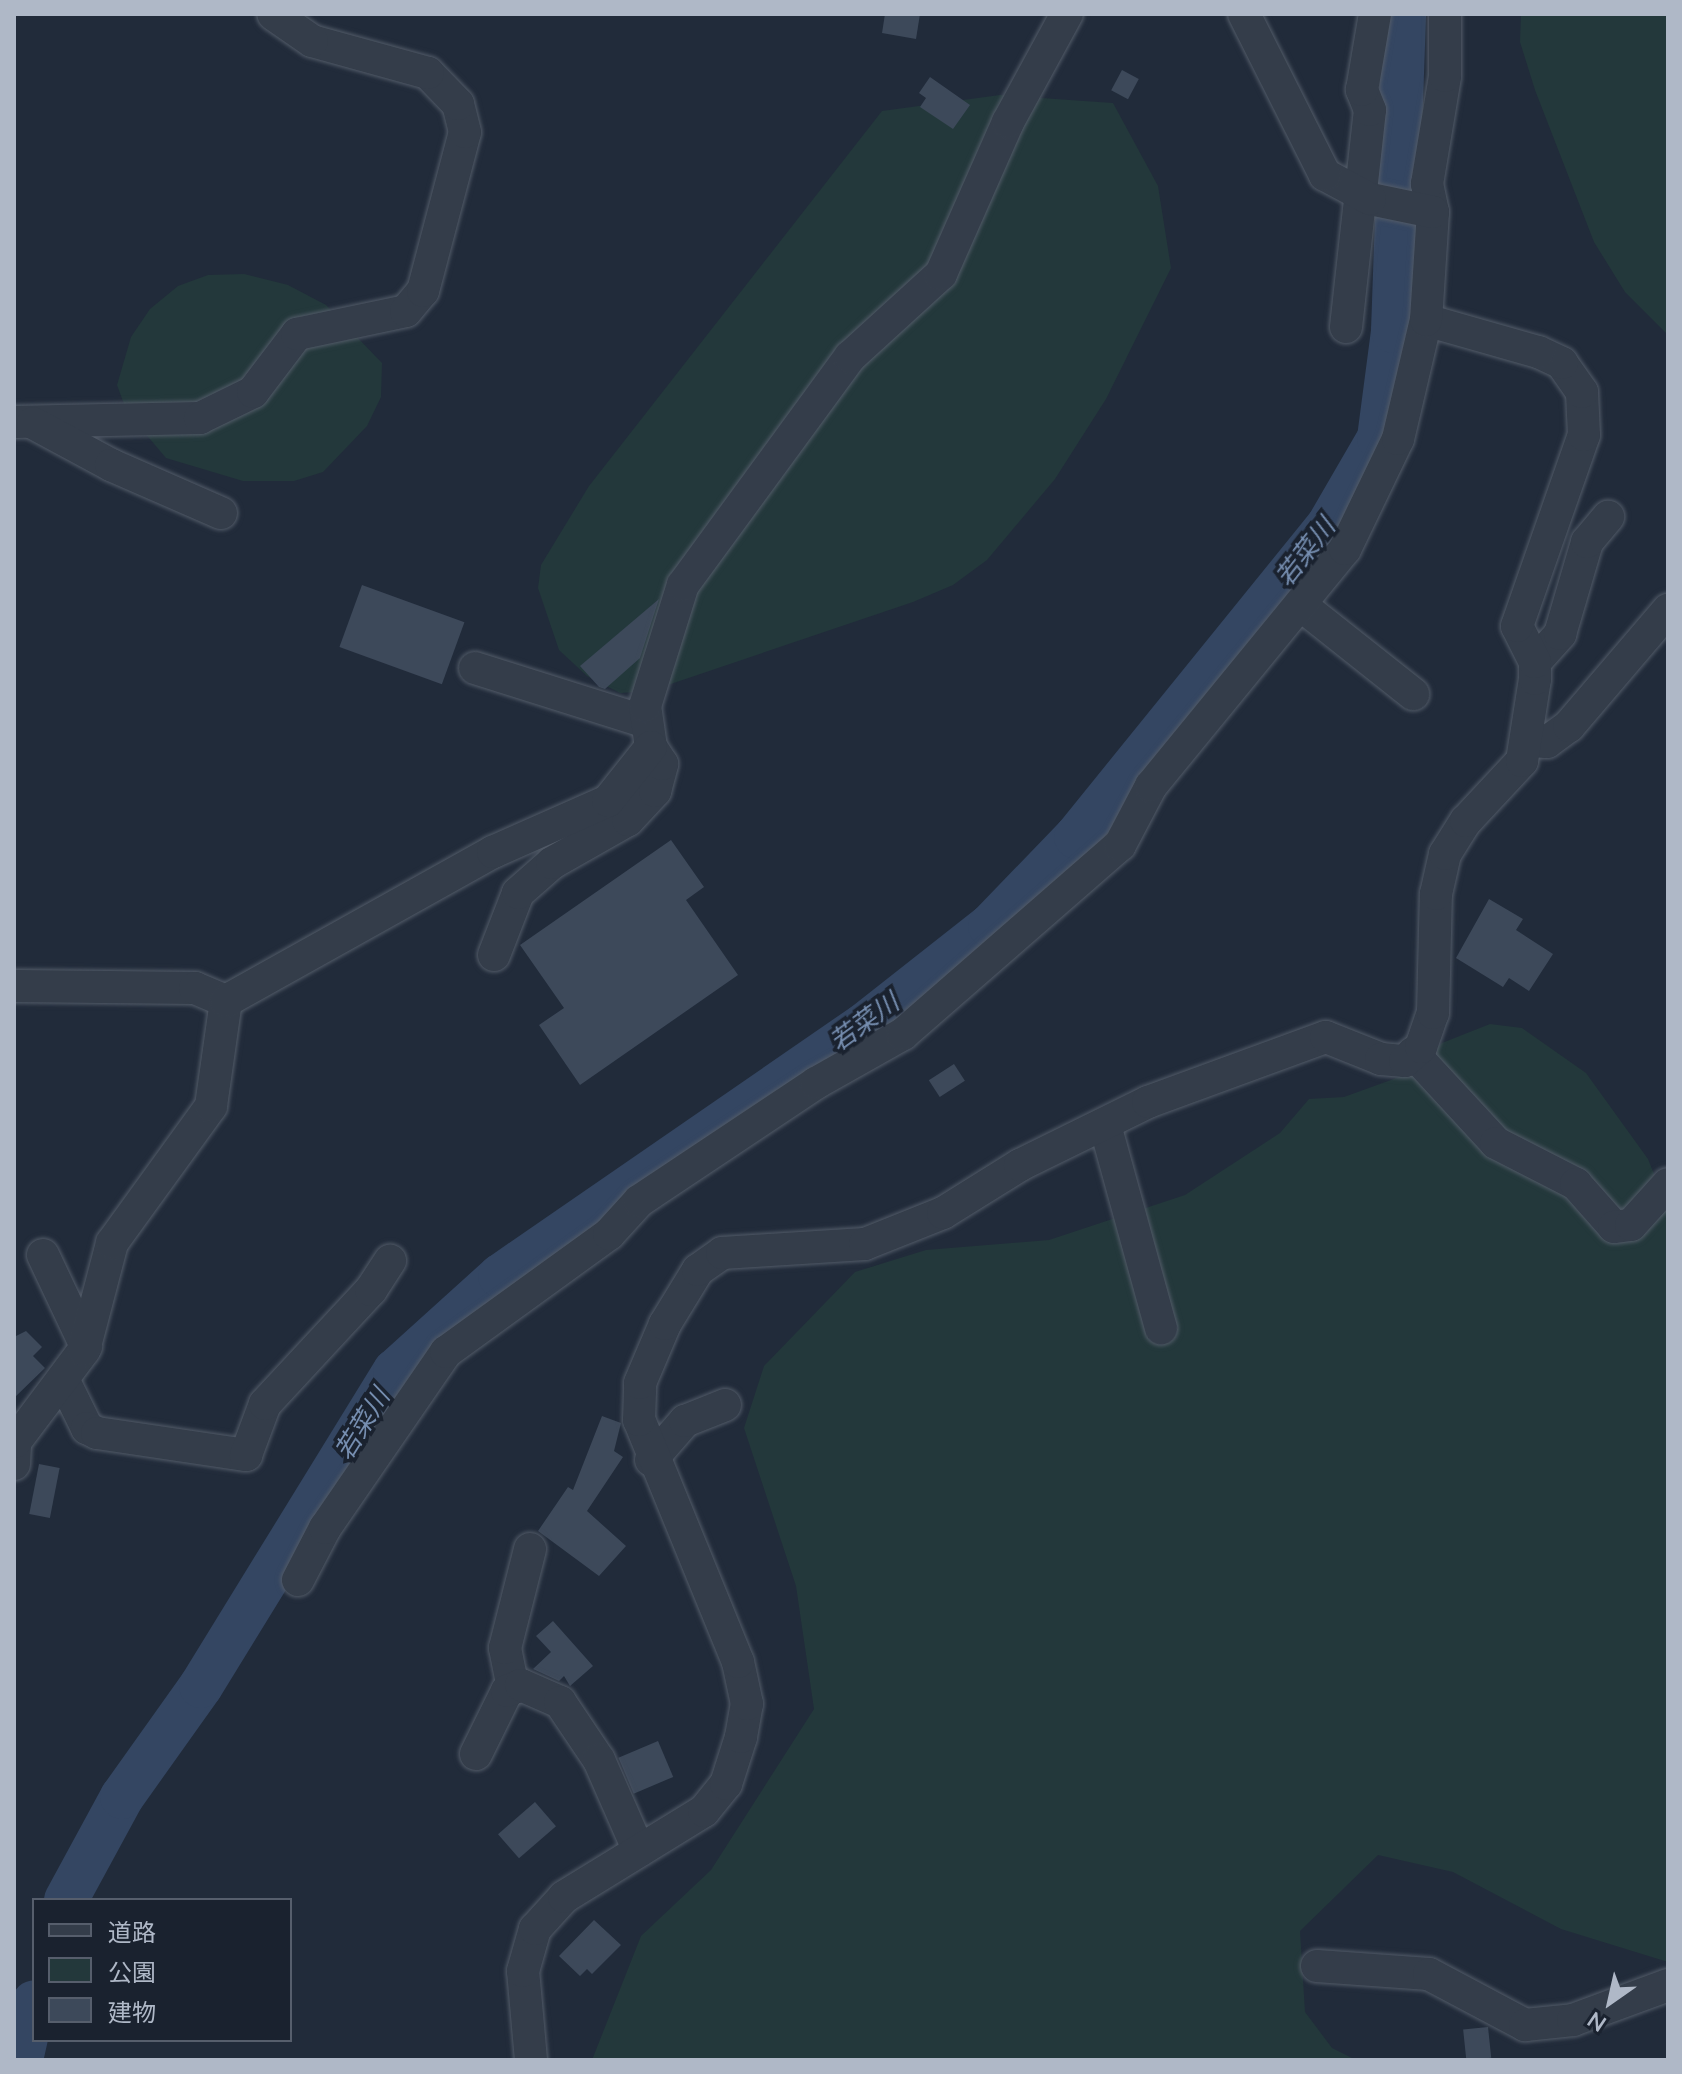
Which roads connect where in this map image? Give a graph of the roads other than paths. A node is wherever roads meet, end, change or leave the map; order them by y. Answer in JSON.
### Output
{"nodes":[{"id":1,"x":273,"y":14,"type":"edge"},
{"id":2,"x":1067,"y":14,"type":"edge"},
{"id":3,"x":1244,"y":14,"type":"edge"},
{"id":4,"x":1375,"y":14,"type":"edge"},
{"id":5,"x":1445,"y":14,"type":"edge"},
{"id":6,"x":1365,"y":196,"type":"junction"},
{"id":7,"x":1429,"y":211,"type":"junction"},
{"id":8,"x":1426,"y":320,"type":"junction"},
{"id":9,"x":1346,"y":327,"type":"dead end"},
{"id":10,"x":23,"y":422,"type":"edge"},
{"id":11,"x":221,"y":513,"type":"dead end"},
{"id":12,"x":1608,"y":517,"type":"dead end"},
{"id":13,"x":1302,"y":606,"type":"junction"},
{"id":14,"x":1668,"y":610,"type":"edge"},
{"id":15,"x":1535,"y":662,"type":"junction"},
{"id":16,"x":475,"y":668,"type":"dead end"},
{"id":17,"x":1413,"y":694,"type":"dead end"},
{"id":18,"x":647,"y":734,"type":"junction"},
{"id":19,"x":1528,"y":741,"type":"junction"},
{"id":20,"x":494,"y":955,"type":"dead end"},
{"id":21,"x":15,"y":986,"type":"edge"},
{"id":22,"x":226,"y":1001,"type":"junction"},
{"id":23,"x":1413,"y":1053,"type":"junction"},
{"id":24,"x":1105,"y":1125,"type":"junction"},
{"id":25,"x":1668,"y":1184,"type":"edge"},
{"id":26,"x":43,"y":1255,"type":"dead end"},
{"id":27,"x":390,"y":1261,"type":"dead end"},
{"id":28,"x":1161,"y":1328,"type":"dead end"},
{"id":29,"x":86,"y":1346,"type":"junction"},
{"id":30,"x":63,"y":1379,"type":"junction"},
{"id":31,"x":725,"y":1405,"type":"dead end"},
{"id":32,"x":14,"y":1442,"type":"edge"},
{"id":33,"x":651,"y":1460,"type":"junction"},
{"id":34,"x":14,"y":1464,"type":"edge"},
{"id":35,"x":530,"y":1549,"type":"dead end"},
{"id":36,"x":298,"y":1580,"type":"dead end"},
{"id":37,"x":513,"y":1688,"type":"junction"},
{"id":38,"x":476,"y":1754,"type":"dead end"},
{"id":39,"x":639,"y":1851,"type":"junction"},
{"id":40,"x":1317,"y":1966,"type":"dead end"},
{"id":41,"x":1668,"y":1985,"type":"edge"},
{"id":42,"x":531,"y":2060,"type":"edge"}],
"edges":[{"from":1,"to":10,"type":"street"},
{"from":2,"to":18,"type":"street"},
{"from":3,"to":6,"type":"street"},
{"from":4,"to":6,"type":"street"},
{"from":5,"to":7,"type":"street"},
{"from":6,"to":7,"type":"street"},
{"from":6,"to":9,"type":"street"},
{"from":7,"to":8,"type":"street"},
{"from":8,"to":13,"type":"street"},
{"from":8,"to":15,"type":"street"},
{"from":10,"to":11,"type":"street"},
{"from":12,"to":15,"type":"street"},
{"from":13,"to":17,"type":"street"},
{"from":13,"to":36,"type":"street"},
{"from":14,"to":19,"type":"street"},
{"from":15,"to":19,"type":"street"},
{"from":16,"to":18,"type":"street"},
{"from":18,"to":20,"type":"street"},
{"from":18,"to":22,"type":"street"},
{"from":19,"to":23,"type":"street"},
{"from":21,"to":22,"type":"street"},
{"from":22,"to":29,"type":"street"},
{"from":23,"to":24,"type":"street"},
{"from":23,"to":25,"type":"street"},
{"from":24,"to":28,"type":"street"},
{"from":24,"to":33,"type":"street"},
{"from":26,"to":29,"type":"street"},
{"from":27,"to":30,"type":"street"},
{"from":29,"to":30,"type":"street"},
{"from":30,"to":32,"type":"street"},
{"from":31,"to":33,"type":"street"},
{"from":32,"to":34,"type":"street"},
{"from":33,"to":39,"type":"street"},
{"from":35,"to":37,"type":"street"},
{"from":37,"to":38,"type":"street"},
{"from":37,"to":39,"type":"street"},
{"from":39,"to":42,"type":"street"},
{"from":40,"to":41,"type":"street"}]}
